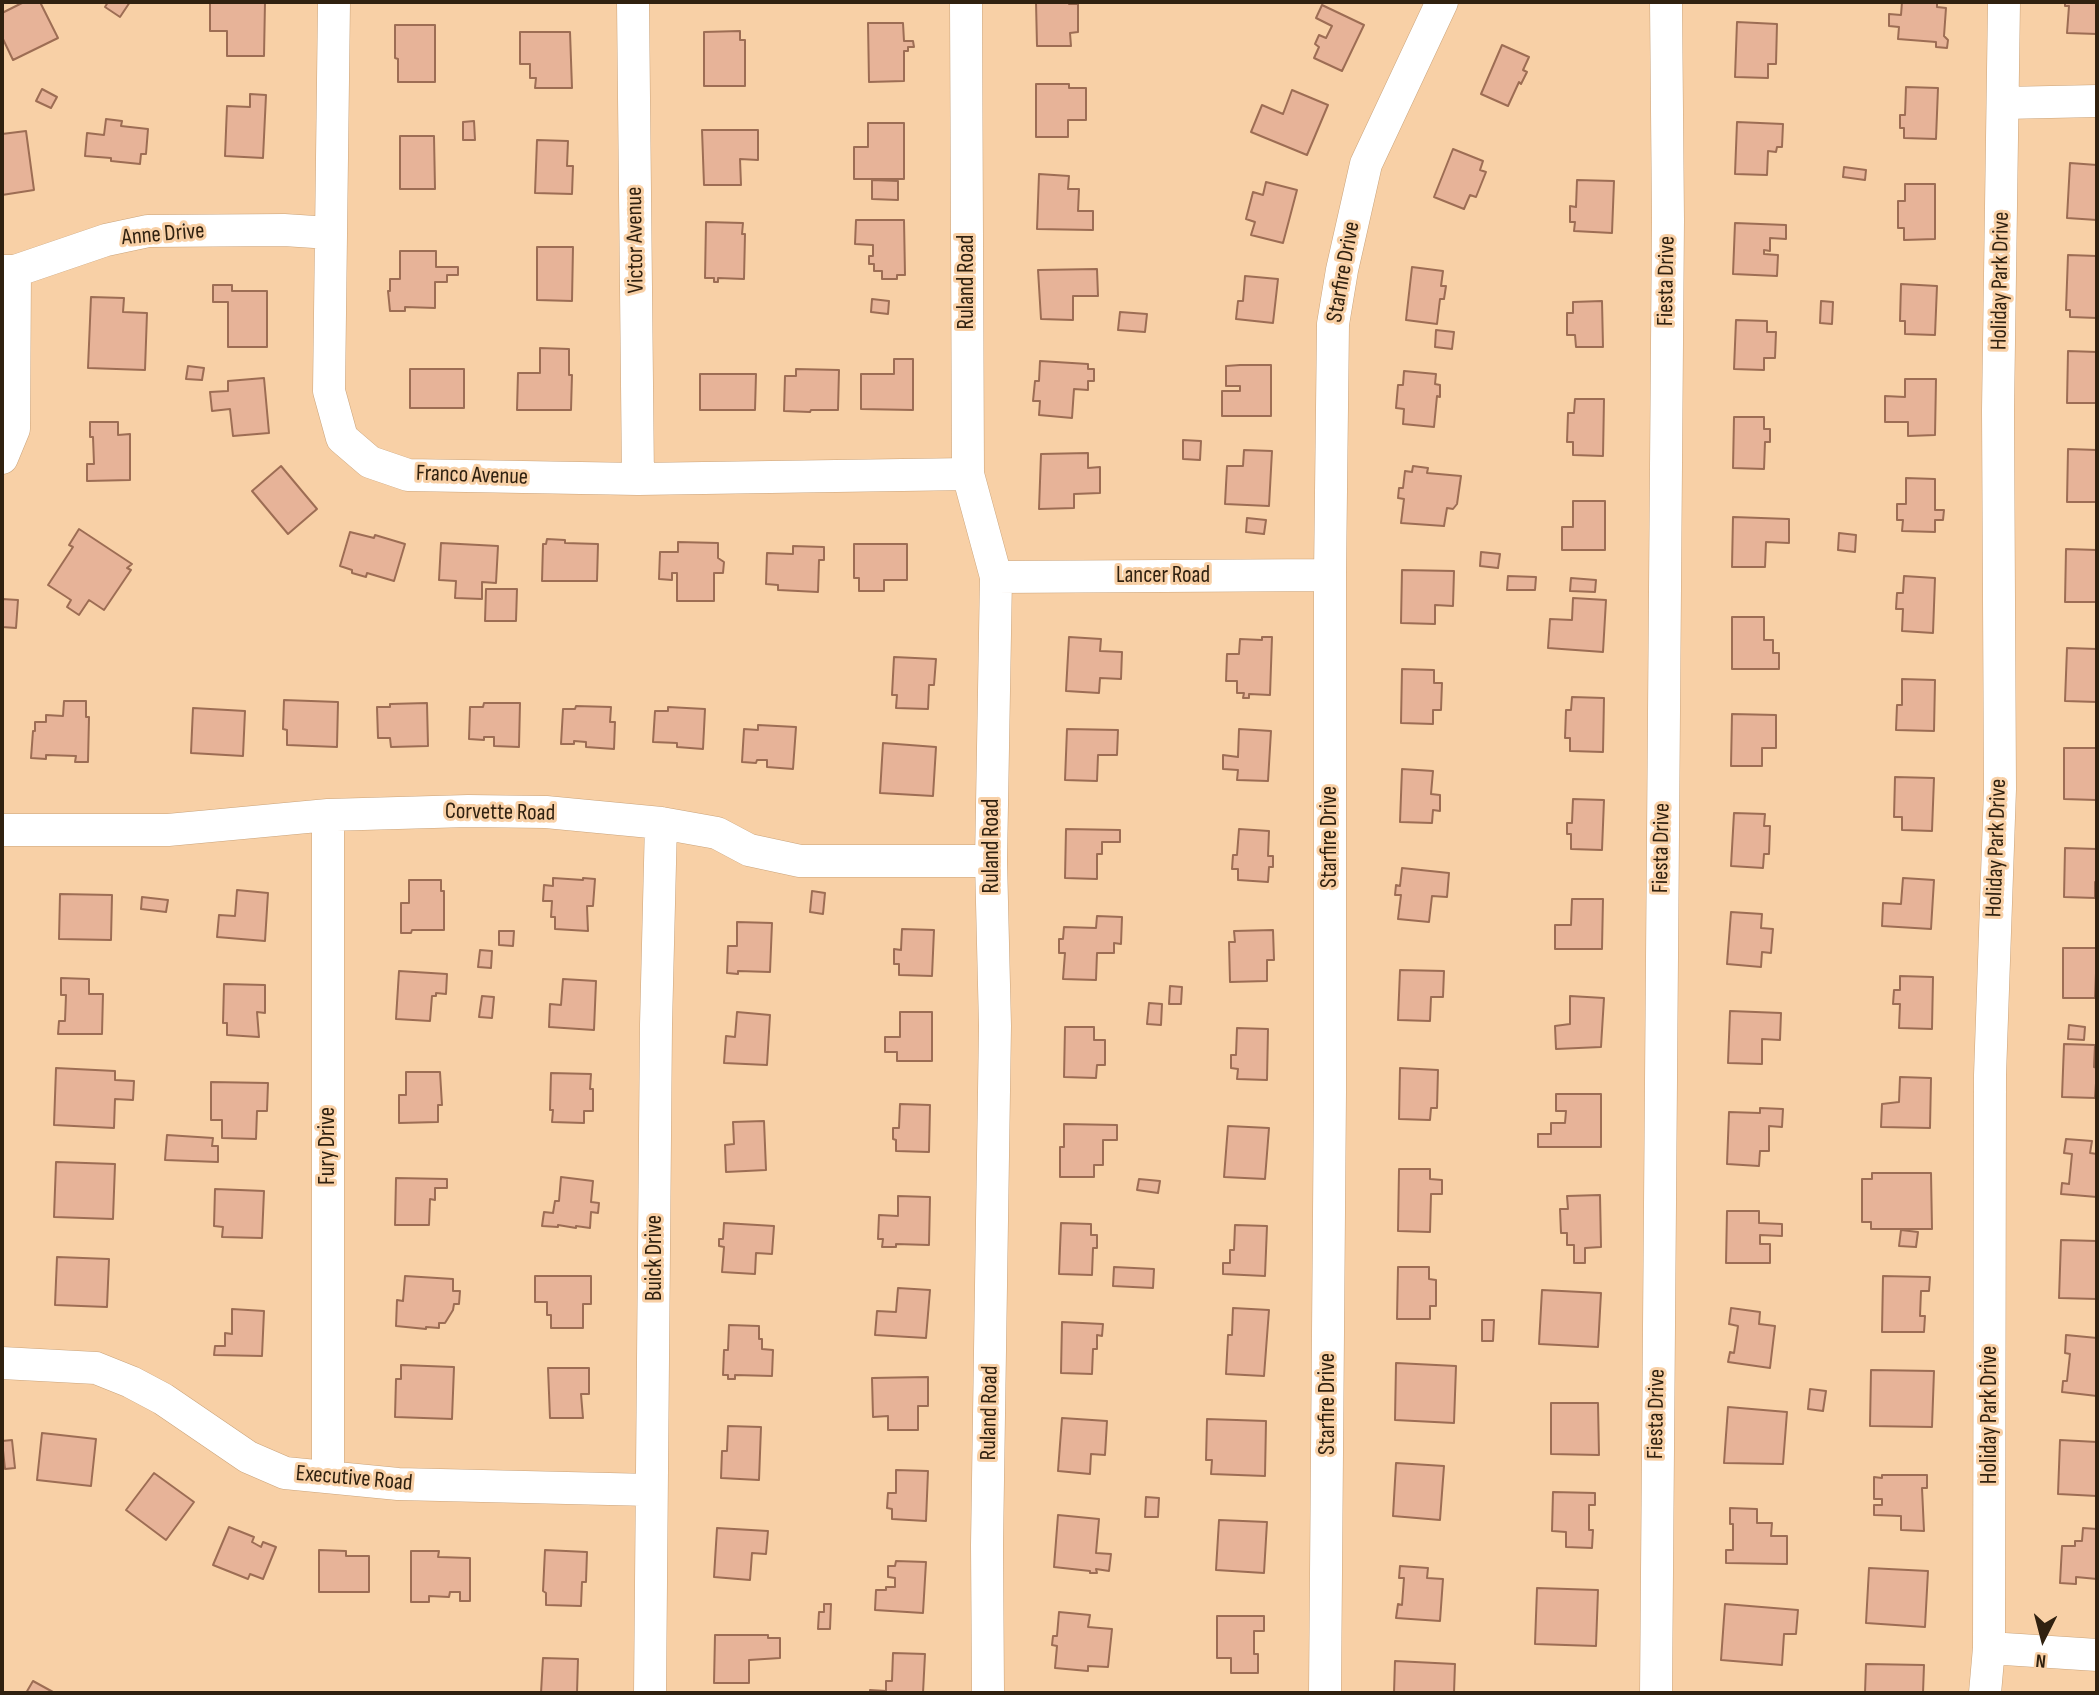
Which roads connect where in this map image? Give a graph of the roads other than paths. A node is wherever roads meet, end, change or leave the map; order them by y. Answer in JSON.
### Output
{"nodes":[{"id":1,"x":334,"y":2,"type":"edge"},
{"id":2,"x":633,"y":2,"type":"edge"},
{"id":3,"x":966,"y":2,"type":"edge"},
{"id":4,"x":1442,"y":2,"type":"edge"},
{"id":5,"x":1666,"y":2,"type":"edge"},
{"id":6,"x":2004,"y":2,"type":"edge"},
{"id":7,"x":2097,"y":102,"type":"edge"},
{"id":8,"x":2004,"y":103,"type":"junction"},
{"id":9,"x":330,"y":233,"type":"junction"},
{"id":10,"x":8,"y":271,"type":"edge"},
{"id":11,"x":2,"y":458,"type":"edge"},
{"id":12,"x":968,"y":474,"type":"junction"},
{"id":13,"x":638,"y":478,"type":"junction"},
{"id":14,"x":1331,"y":575,"type":"junction"},
{"id":15,"x":996,"y":577,"type":"junction"},
{"id":16,"x":328,"y":815,"type":"junction"},
{"id":17,"x":662,"y":823,"type":"junction"},
{"id":18,"x":2,"y":830,"type":"edge"},
{"id":19,"x":991,"y":861,"type":"junction"},
{"id":20,"x":2,"y":1363,"type":"edge"},
{"id":21,"x":328,"y":1477,"type":"junction"},
{"id":22,"x":651,"y":1490,"type":"junction"},
{"id":23,"x":1989,"y":1648,"type":"junction"},
{"id":24,"x":2097,"y":1656,"type":"edge"},
{"id":25,"x":650,"y":1693,"type":"edge"},
{"id":26,"x":988,"y":1693,"type":"edge"},
{"id":27,"x":1325,"y":1693,"type":"edge"},
{"id":28,"x":1656,"y":1693,"type":"edge"},
{"id":29,"x":1985,"y":1693,"type":"edge"}],
"edges":[{"from":1,"to":9,"type":"street","name":"Franco Avenue"},
{"from":2,"to":13,"type":"street","name":"Victor Avenue"},
{"from":3,"to":12,"type":"street","name":"Ruland Road"},
{"from":4,"to":14,"type":"street","name":"Starfire Drive"},
{"from":5,"to":28,"type":"street","name":"Fiesta Drive"},
{"from":6,"to":8,"type":"street","name":"Holiday Park Drive"},
{"from":7,"to":8,"type":"street"},
{"from":8,"to":23,"type":"street","name":"Holiday Park Drive"},
{"from":9,"to":10,"type":"street","name":"Anne Drive"},
{"from":9,"to":13,"type":"street","name":"Franco Avenue"},
{"from":10,"to":11,"type":"street"},
{"from":12,"to":13,"type":"street","name":"Franco Avenue"},
{"from":12,"to":15,"type":"street","name":"Ruland Road"},
{"from":14,"to":15,"type":"street","name":"Lancer Road"},
{"from":14,"to":27,"type":"street","name":"Starfire Drive"},
{"from":15,"to":19,"type":"street","name":"Ruland Road"},
{"from":16,"to":17,"type":"street","name":"Corvette Road"},
{"from":16,"to":18,"type":"street","name":"Corvette Road"},
{"from":16,"to":21,"type":"street","name":"Fury Drive"},
{"from":17,"to":19,"type":"street","name":"Corvette Road"},
{"from":17,"to":22,"type":"street","name":"Buick Drive"},
{"from":19,"to":26,"type":"street","name":"Ruland Road"},
{"from":20,"to":21,"type":"street","name":"Executive Road"},
{"from":21,"to":22,"type":"street","name":"Executive Road"},
{"from":22,"to":25,"type":"street","name":"Buick Drive"},
{"from":23,"to":24,"type":"street"},
{"from":23,"to":29,"type":"street","name":"Holiday Park Drive"}]}
